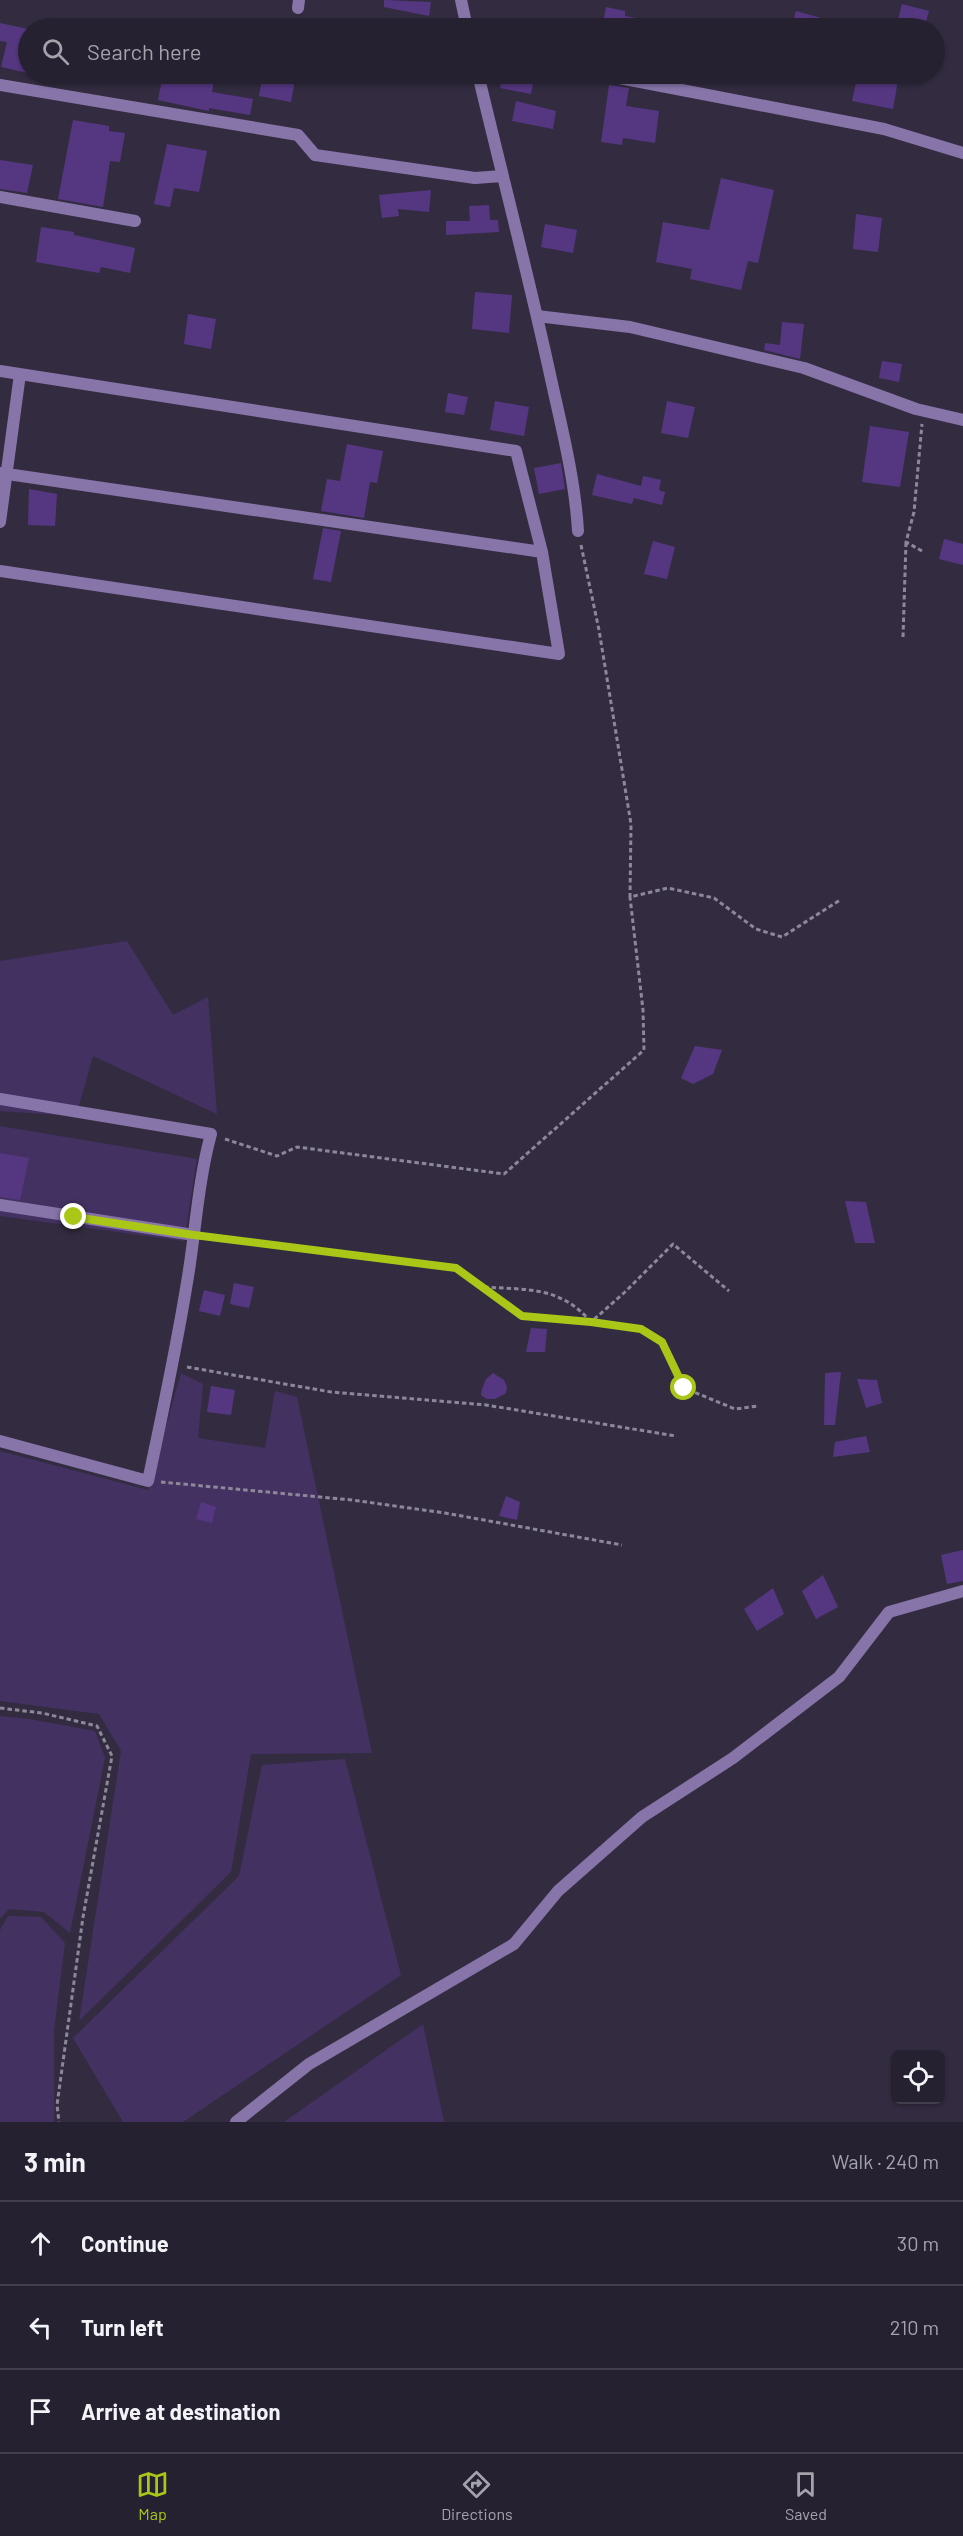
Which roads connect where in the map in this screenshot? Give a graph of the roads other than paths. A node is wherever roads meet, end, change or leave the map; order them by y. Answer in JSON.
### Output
{"nodes":[{"id":1,"x":461,"y":0,"type":"edge"},
{"id":2,"x":465,"y":18,"type":"edge"},
{"id":3,"x":480,"y":84,"type":"edge"},
{"id":4,"x":651,"y":84,"type":"edge"},
{"id":5,"x":0,"y":85,"type":"edge"},
{"id":6,"x":963,"y":153,"type":"edge"},
{"id":7,"x":502,"y":176,"type":"junction"},
{"id":8,"x":0,"y":197,"type":"edge"},
{"id":9,"x":135,"y":221,"type":"dead end"},
{"id":10,"x":537,"y":316,"type":"junction"},
{"id":11,"x":0,"y":371,"type":"edge"},
{"id":12,"x":20,"y":374,"type":"junction"},
{"id":13,"x":963,"y":420,"type":"edge"},
{"id":14,"x":4,"y":474,"type":"edge"},
{"id":15,"x":0,"y":522,"type":"edge"},
{"id":16,"x":578,"y":531,"type":"road end"},
{"id":17,"x":542,"y":552,"type":"junction"},
{"id":18,"x":0,"y":571,"type":"edge"},
{"id":19,"x":0,"y":1099,"type":"edge"},
{"id":20,"x":0,"y":1205,"type":"edge"},
{"id":21,"x":194,"y":1235,"type":"junction"},
{"id":22,"x":0,"y":1441,"type":"edge"},
{"id":23,"x":963,"y":1591,"type":"edge"},
{"id":24,"x":236,"y":2122,"type":"edge"}],
"edges":[{"from":1,"to":2,"type":"street"},
{"from":3,"to":7,"type":"street"},
{"from":4,"to":6,"type":"street"},
{"from":5,"to":7,"type":"street"},
{"from":7,"to":10,"type":"street"},
{"from":8,"to":9,"type":"street"},
{"from":10,"to":13,"type":"street"},
{"from":10,"to":16,"type":"street"},
{"from":11,"to":12,"type":"street"},
{"from":12,"to":14,"type":"street"},
{"from":12,"to":17,"type":"street"},
{"from":14,"to":15,"type":"street"},
{"from":14,"to":17,"type":"street"},
{"from":17,"to":18,"type":"street"},
{"from":19,"to":21,"type":"street"},
{"from":20,"to":21,"type":"street"},
{"from":21,"to":22,"type":"street"},
{"from":23,"to":24,"type":"street"}]}
